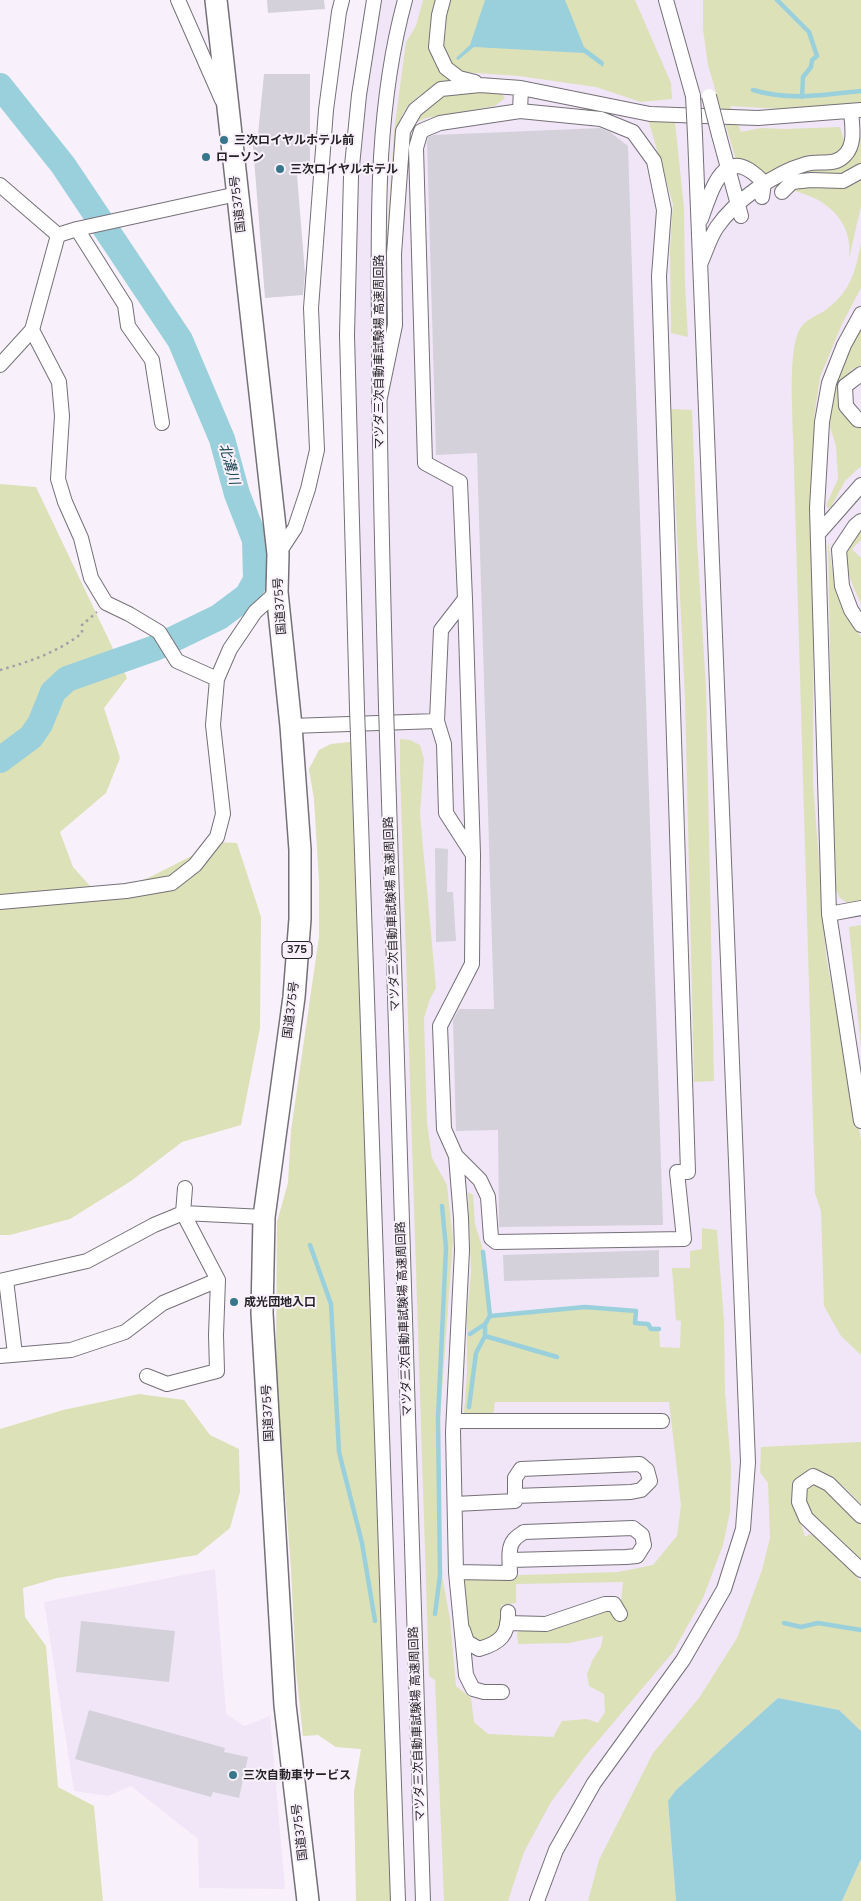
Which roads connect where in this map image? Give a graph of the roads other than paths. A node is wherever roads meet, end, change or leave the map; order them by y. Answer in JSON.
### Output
{"nodes":[{"id":1,"x":178,"y":0,"type":"edge"},
{"id":2,"x":216,"y":0,"type":"edge"},
{"id":3,"x":342,"y":0,"type":"edge"},
{"id":4,"x":374,"y":0,"type":"edge"},
{"id":5,"x":405,"y":0,"type":"edge"},
{"id":6,"x":443,"y":0,"type":"edge"},
{"id":7,"x":666,"y":0,"type":"edge"},
{"id":8,"x":689,"y":81,"type":"junction"},
{"id":9,"x":489,"y":86,"type":"junction"},
{"id":10,"x":521,"y":88,"type":"junction"},
{"id":11,"x":520,"y":111,"type":"junction"},
{"id":12,"x":856,"y":111,"type":"edge"},
{"id":13,"x":228,"y":112,"type":"junction"},
{"id":14,"x":728,"y":167,"type":"junction"},
{"id":15,"x":861,"y":171,"type":"edge"},
{"id":16,"x":764,"y":183,"type":"junction"},
{"id":17,"x":0,"y":184,"type":"edge"},
{"id":18,"x":782,"y":192,"type":"dead end"},
{"id":19,"x":237,"y":194,"type":"junction"},
{"id":20,"x":762,"y":197,"type":"dead end"},
{"id":21,"x":739,"y":210,"type":"junction"},
{"id":22,"x":698,"y":226,"type":"junction"},
{"id":23,"x":77,"y":230,"type":"junction"},
{"id":24,"x":58,"y":235,"type":"junction"},
{"id":25,"x":700,"y":264,"type":"junction"},
{"id":26,"x":861,"y":314,"type":"edge"},
{"id":27,"x":32,"y":330,"type":"junction"},
{"id":28,"x":0,"y":365,"type":"edge"},
{"id":29,"x":861,"y":374,"type":"edge"},
{"id":30,"x":379,"y":402,"type":"junction"},
{"id":31,"x":861,"y":420,"type":"edge"},
{"id":32,"x":162,"y":422,"type":"dead end"},
{"id":33,"x":861,"y":485,"type":"edge"},
{"id":34,"x":861,"y":521,"type":"edge"},
{"id":35,"x":818,"y":534,"type":"junction"},
{"id":36,"x":278,"y":554,"type":"junction"},
{"id":37,"x":277,"y":592,"type":"junction"},
{"id":38,"x":465,"y":599,"type":"junction"},
{"id":39,"x":861,"y":625,"type":"edge"},
{"id":40,"x":217,"y":679,"type":"junction"},
{"id":41,"x":437,"y":721,"type":"junction"},
{"id":42,"x":291,"y":726,"type":"junction"},
{"id":43,"x":474,"y":855,"type":"junction"},
{"id":44,"x":0,"y":902,"type":"edge"},
{"id":45,"x":861,"y":908,"type":"edge"},
{"id":46,"x":829,"y":914,"type":"junction"},
{"id":47,"x":861,"y":1121,"type":"edge"},
{"id":48,"x":456,"y":1156,"type":"junction"},
{"id":49,"x":185,"y":1188,"type":"dead end"},
{"id":50,"x":183,"y":1213,"type":"junction"},
{"id":51,"x":264,"y":1217,"type":"junction"},
{"id":52,"x":3,"y":1280,"type":"edge"},
{"id":53,"x":218,"y":1280,"type":"junction"},
{"id":54,"x":15,"y":1354,"type":"junction"},
{"id":55,"x":0,"y":1356,"type":"edge"},
{"id":56,"x":147,"y":1376,"type":"dead end"},
{"id":57,"x":454,"y":1421,"type":"junction"},
{"id":58,"x":662,"y":1421,"type":"dead end"},
{"id":59,"x":515,"y":1496,"type":"junction"},
{"id":60,"x":455,"y":1504,"type":"junction"},
{"id":61,"x":861,"y":1516,"type":"edge"},
{"id":62,"x":510,"y":1560,"type":"junction"},
{"id":63,"x":861,"y":1570,"type":"edge"},
{"id":64,"x":456,"y":1572,"type":"junction"},
{"id":65,"x":620,"y":1614,"type":"dead end"},
{"id":66,"x":461,"y":1625,"type":"junction"},
{"id":67,"x":502,"y":1692,"type":"dead end"},
{"id":68,"x":308,"y":1901,"type":"edge"},
{"id":69,"x":398,"y":1901,"type":"edge"},
{"id":70,"x":422,"y":1901,"type":"edge"},
{"id":71,"x":536,"y":1901,"type":"edge"}],
"edges":[{"from":1,"to":13,"type":"street"},
{"from":2,"to":13,"type":"highway","name":"国道375号","number":"375"},
{"from":3,"to":36,"type":"street"},
{"from":4,"to":69,"type":"street","bridge":true},
{"from":5,"to":30,"type":"street","name":"マツダ三次自動車試験場 高速周回路"},
{"from":6,"to":9,"type":"street"},
{"from":7,"to":8,"type":"street"},
{"from":8,"to":14,"type":"street","bridge":true},
{"from":8,"to":22,"type":"street","bridge":true},
{"from":9,"to":10,"type":"street"},
{"from":9,"to":30,"type":"street"},
{"from":10,"to":11,"type":"street"},
{"from":10,"to":12,"type":"street"},
{"from":11,"to":38,"type":"street"},
{"from":11,"to":48,"type":"street"},
{"from":12,"to":16,"type":"street"},
{"from":13,"to":19,"type":"highway","name":"国道375号","number":"375"},
{"from":14,"to":16,"type":"street"},
{"from":14,"to":21,"type":"street"},
{"from":14,"to":22,"type":"street"},
{"from":15,"to":18,"type":"street"},
{"from":16,"to":20,"type":"street"},
{"from":16,"to":21,"type":"street"},
{"from":17,"to":24,"type":"street"},
{"from":19,"to":23,"type":"street"},
{"from":19,"to":36,"type":"highway","name":"国道375号","number":"375"},
{"from":21,"to":25,"type":"street"},
{"from":22,"to":25,"type":"street"},
{"from":23,"to":24,"type":"street"},
{"from":23,"to":32,"type":"street"},
{"from":24,"to":27,"type":"street"},
{"from":25,"to":71,"type":"street"},
{"from":26,"to":35,"type":"street"},
{"from":27,"to":28,"type":"street"},
{"from":27,"to":40,"type":"street"},
{"from":29,"to":31,"type":"street"},
{"from":30,"to":70,"type":"street","name":"マツダ三次自動車試験場 高速周回路","bridge":true},
{"from":33,"to":35,"type":"street"},
{"from":34,"to":39,"type":"street"},
{"from":35,"to":46,"type":"street"},
{"from":36,"to":37,"type":"highway","name":"国道375号","number":"375"},
{"from":37,"to":40,"type":"street"},
{"from":37,"to":42,"type":"highway","name":"国道375号","number":"375"},
{"from":38,"to":41,"type":"street"},
{"from":38,"to":43,"type":"street"},
{"from":40,"to":44,"type":"street"},
{"from":41,"to":42,"type":"street"},
{"from":41,"to":43,"type":"street"},
{"from":42,"to":51,"type":"highway","name":"国道375号","number":"375"},
{"from":43,"to":48,"type":"street"},
{"from":45,"to":46,"type":"street"},
{"from":46,"to":47,"type":"street"},
{"from":48,"to":57,"type":"street"},
{"from":49,"to":50,"type":"street"},
{"from":50,"to":51,"type":"street"},
{"from":50,"to":52,"type":"street"},
{"from":50,"to":53,"type":"street"},
{"from":51,"to":68,"type":"highway","name":"国道375号","number":"375"},
{"from":52,"to":54,"type":"street"},
{"from":53,"to":54,"type":"street"},
{"from":53,"to":56,"type":"street"},
{"from":54,"to":55,"type":"street"},
{"from":57,"to":58,"type":"street"},
{"from":57,"to":60,"type":"street"},
{"from":59,"to":59,"type":"street"},
{"from":59,"to":60,"type":"street"},
{"from":60,"to":64,"type":"street"},
{"from":61,"to":63,"type":"street"},
{"from":62,"to":62,"type":"street"},
{"from":62,"to":64,"type":"street"},
{"from":64,"to":66,"type":"street"},
{"from":65,"to":66,"type":"street"},
{"from":66,"to":67,"type":"street"}]}
